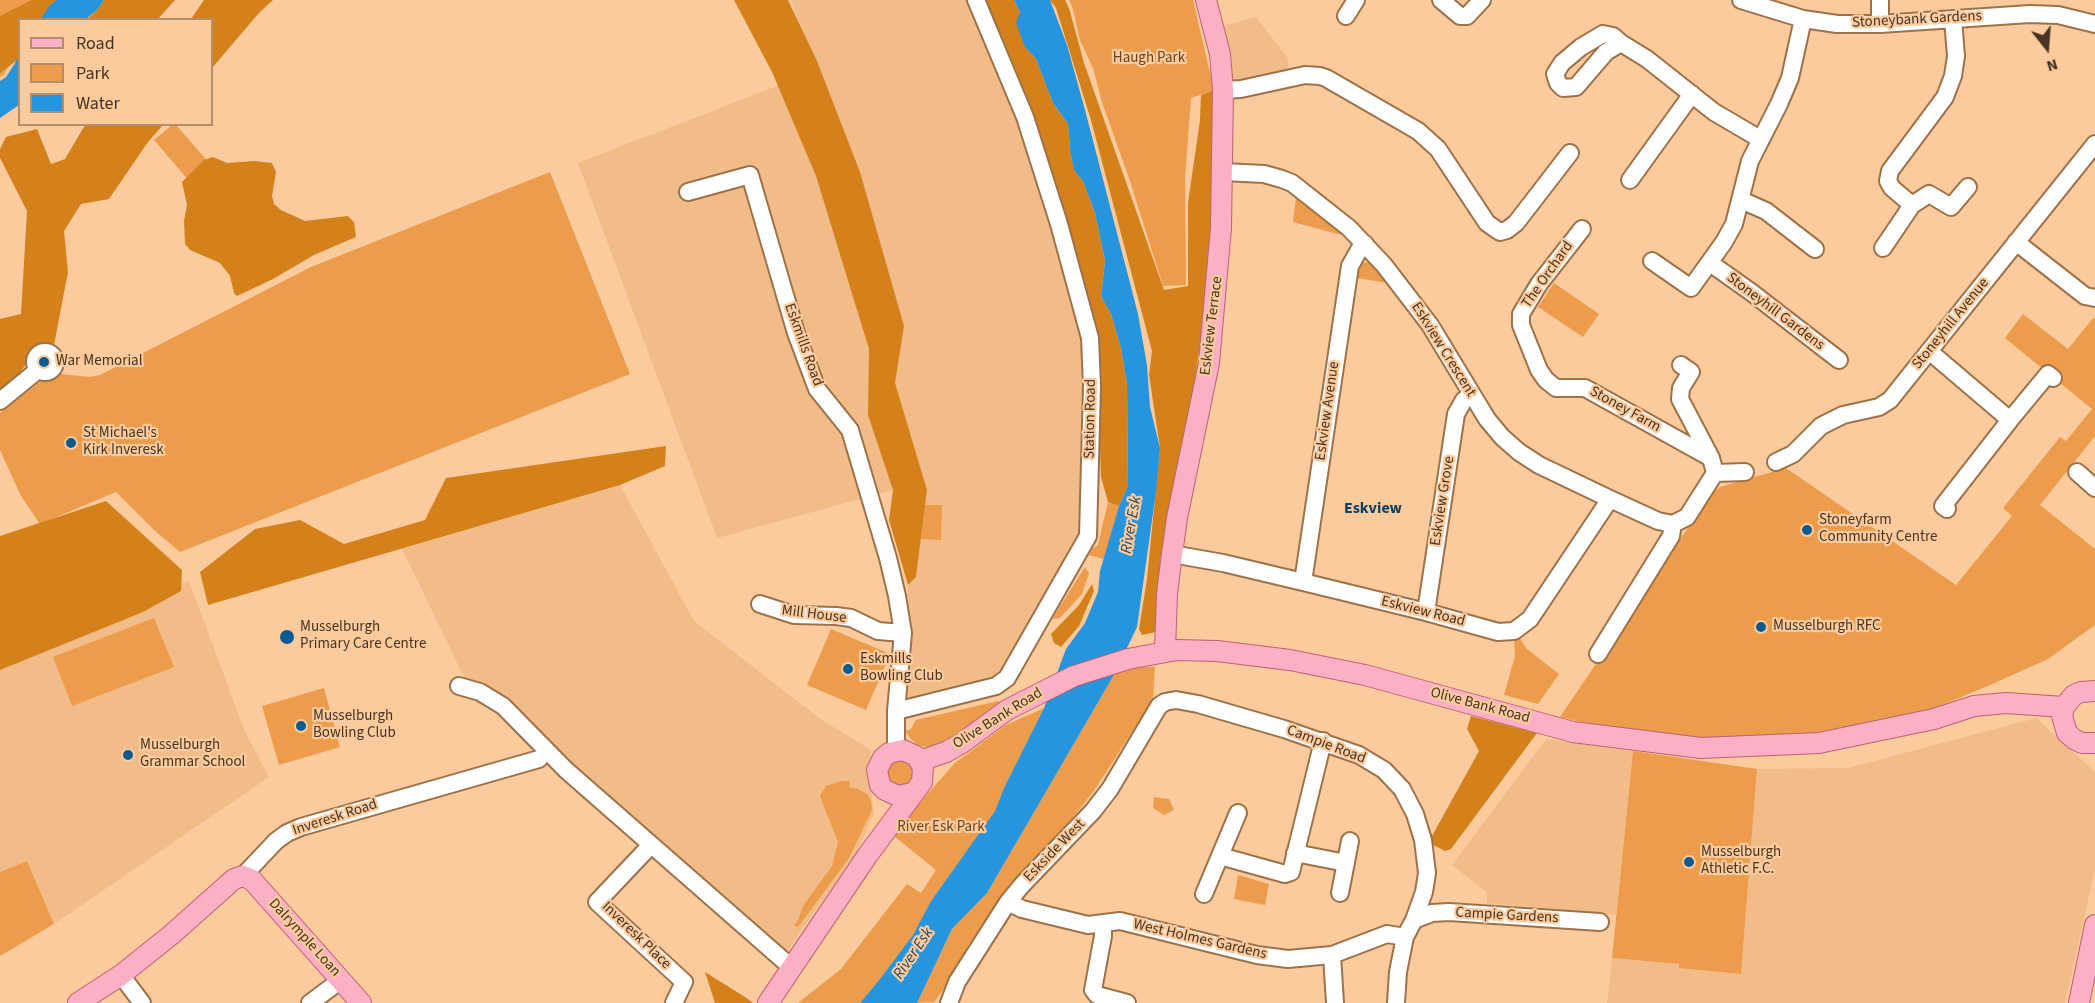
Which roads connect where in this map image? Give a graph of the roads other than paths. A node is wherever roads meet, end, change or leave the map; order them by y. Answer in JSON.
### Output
{"nodes":[{"id":1,"x":976,"y":0,"type":"edge"},
{"id":2,"x":1206,"y":0,"type":"edge"},
{"id":3,"x":1356,"y":0,"type":"edge"},
{"id":4,"x":1441,"y":0,"type":"edge"},
{"id":5,"x":1482,"y":0,"type":"edge"},
{"id":6,"x":1740,"y":0,"type":"edge"},
{"id":7,"x":1880,"y":0,"type":"edge"},
{"id":8,"x":2030,"y":7,"type":"edge"},
{"id":9,"x":1346,"y":15,"type":"dead end"},
{"id":10,"x":1803,"y":19,"type":"junction"},
{"id":11,"x":1953,"y":19,"type":"junction"},
{"id":12,"x":1880,"y":24,"type":"junction"},
{"id":13,"x":2095,"y":24,"type":"edge"},
{"id":14,"x":1621,"y":43,"type":"dead end"},
{"id":15,"x":1223,"y":90,"type":"junction"},
{"id":16,"x":1692,"y":94,"type":"junction"},
{"id":17,"x":1760,"y":139,"type":"junction"},
{"id":18,"x":2093,"y":149,"type":"edge"},
{"id":19,"x":1570,"y":153,"type":"dead end"},
{"id":20,"x":1223,"y":172,"type":"junction"},
{"id":21,"x":1630,"y":180,"type":"dead end"},
{"id":22,"x":1968,"y":187,"type":"dead end"},
{"id":23,"x":688,"y":192,"type":"dead end"},
{"id":24,"x":1741,"y":200,"type":"junction"},
{"id":25,"x":1912,"y":205,"type":"junction"},
{"id":26,"x":1582,"y":229,"type":"dead end"},
{"id":27,"x":2016,"y":242,"type":"junction"},
{"id":28,"x":1365,"y":243,"type":"junction"},
{"id":29,"x":1883,"y":248,"type":"dead end"},
{"id":30,"x":1815,"y":249,"type":"dead end"},
{"id":31,"x":1652,"y":261,"type":"dead end"},
{"id":32,"x":1710,"y":263,"type":"junction"},
{"id":33,"x":2095,"y":298,"type":"edge"},
{"id":34,"x":1521,"y":325,"type":"joint"},
{"id":35,"x":1929,"y":351,"type":"junction"},
{"id":36,"x":1839,"y":360,"type":"dead end"},
{"id":37,"x":1681,"y":365,"type":"dead end"},
{"id":38,"x":38,"y":370,"type":"dead end"},
{"id":39,"x":2053,"y":378,"type":"dead end"},
{"id":40,"x":1470,"y":394,"type":"junction"},
{"id":41,"x":0,"y":401,"type":"edge"},
{"id":42,"x":2010,"y":420,"type":"junction"},
{"id":43,"x":1776,"y":462,"type":"dead end"},
{"id":44,"x":1713,"y":465,"type":"junction"},
{"id":45,"x":1745,"y":472,"type":"dead end"},
{"id":46,"x":2077,"y":472,"type":"dead end"},
{"id":47,"x":2095,"y":488,"type":"edge"},
{"id":48,"x":1610,"y":499,"type":"junction"},
{"id":49,"x":1947,"y":509,"type":"dead end"},
{"id":50,"x":1673,"y":524,"type":"junction"},
{"id":51,"x":1172,"y":554,"type":"junction"},
{"id":52,"x":1303,"y":582,"type":"junction"},
{"id":53,"x":760,"y":604,"type":"dead end"},
{"id":54,"x":1426,"y":612,"type":"junction"},
{"id":55,"x":903,"y":633,"type":"junction"},
{"id":56,"x":1165,"y":651,"type":"junction"},
{"id":57,"x":1598,"y":654,"type":"dead end"},
{"id":58,"x":459,"y":686,"type":"dead end"},
{"id":59,"x":2093,"y":689,"type":"edge"},
{"id":60,"x":1165,"y":702,"type":"joint"},
{"id":61,"x":2064,"y":707,"type":"junction"},
{"id":62,"x":896,"y":711,"type":"junction"},
{"id":63,"x":1323,"y":741,"type":"junction"},
{"id":64,"x":2095,"y":743,"type":"edge"},
{"id":65,"x":896,"y":750,"type":"junction"},
{"id":66,"x":538,"y":759,"type":"dead end"},
{"id":67,"x":920,"y":761,"type":"junction"},
{"id":68,"x":885,"y":790,"type":"junction"},
{"id":69,"x":912,"y":793,"type":"junction"},
{"id":70,"x":1238,"y":813,"type":"dead end"},
{"id":71,"x":1350,"y":841,"type":"dead end"},
{"id":72,"x":651,"y":845,"type":"junction"},
{"id":73,"x":1295,"y":853,"type":"junction"},
{"id":74,"x":867,"y":856,"type":"junction"},
{"id":75,"x":1220,"y":856,"type":"junction"},
{"id":76,"x":1346,"y":863,"type":"junction"},
{"id":77,"x":243,"y":876,"type":"junction"},
{"id":78,"x":1340,"y":893,"type":"dead end"},
{"id":79,"x":1204,"y":894,"type":"dead end"},
{"id":80,"x":1008,"y":902,"type":"junction"},
{"id":81,"x":1414,"y":920,"type":"junction"},
{"id":82,"x":1600,"y":922,"type":"dead end"},
{"id":83,"x":1103,"y":923,"type":"junction"},
{"id":84,"x":2095,"y":925,"type":"edge"},
{"id":85,"x":1405,"y":937,"type":"junction"},
{"id":86,"x":1332,"y":955,"type":"junction"},
{"id":87,"x":791,"y":967,"type":"junction"},
{"id":88,"x":121,"y":975,"type":"junction"},
{"id":89,"x":341,"y":980,"type":"junction"},
{"id":90,"x":78,"y":1003,"type":"edge"},
{"id":91,"x":142,"y":1003,"type":"edge"},
{"id":92,"x":310,"y":1003,"type":"edge"},
{"id":93,"x":361,"y":1003,"type":"edge"},
{"id":94,"x":674,"y":1003,"type":"edge"},
{"id":95,"x":768,"y":1003,"type":"edge"},
{"id":96,"x":949,"y":1003,"type":"edge"},
{"id":97,"x":1126,"y":1003,"type":"edge"},
{"id":98,"x":1335,"y":1003,"type":"edge"},
{"id":99,"x":1396,"y":1003,"type":"edge"},
{"id":100,"x":2079,"y":1003,"type":"edge"}],
"edges":[{"from":1,"to":62,"type":"street","name":"Station Road"},
{"from":2,"to":15,"type":"main road","name":"Eskview Terrace"},
{"from":3,"to":9,"type":"street"},
{"from":4,"to":5,"type":"street"},
{"from":6,"to":10,"type":"street","name":"Stoneybank Gardens"},
{"from":7,"to":12,"type":"street"},
{"from":8,"to":11,"type":"street","name":"Stoneybank Gardens"},
{"from":8,"to":13,"type":"street","name":"Stoneybank Gardens"},
{"from":10,"to":12,"type":"street","name":"Stoneybank Gardens"},
{"from":10,"to":17,"type":"street"},
{"from":11,"to":12,"type":"street","name":"Stoneybank Gardens"},
{"from":11,"to":25,"type":"street"},
{"from":14,"to":16,"type":"street"},
{"from":15,"to":19,"type":"street"},
{"from":15,"to":20,"type":"main road","name":"Eskview Terrace"},
{"from":16,"to":17,"type":"street"},
{"from":16,"to":21,"type":"street"},
{"from":17,"to":24,"type":"street"},
{"from":18,"to":27,"type":"street","name":"Stoneyhill Avenue"},
{"from":20,"to":28,"type":"street","name":"Eskview Crescent"},
{"from":20,"to":51,"type":"main road","name":"Eskview Terrace"},
{"from":22,"to":25,"type":"street"},
{"from":23,"to":55,"type":"street","name":"Eskmills Road"},
{"from":24,"to":30,"type":"street"},
{"from":24,"to":32,"type":"street"},
{"from":25,"to":29,"type":"street"},
{"from":26,"to":34,"type":"street","name":"The Orchard"},
{"from":27,"to":33,"type":"street"},
{"from":27,"to":35,"type":"street","name":"Stoneyhill Avenue"},
{"from":28,"to":40,"type":"street","name":"Eskview Crescent"},
{"from":28,"to":52,"type":"street","name":"Eskview Avenue"},
{"from":31,"to":32,"type":"street"},
{"from":32,"to":36,"type":"street","name":"Stoneyhill Gardens"},
{"from":34,"to":44,"type":"street","name":"Stoney Farm"},
{"from":35,"to":42,"type":"street"},
{"from":35,"to":43,"type":"street","name":"Stoneyhill Avenue"},
{"from":37,"to":44,"type":"street"},
{"from":38,"to":41,"type":"street"},
{"from":39,"to":42,"type":"street"},
{"from":40,"to":48,"type":"street","name":"Eskview Crescent"},
{"from":40,"to":54,"type":"street","name":"Eskview Grove"},
{"from":42,"to":49,"type":"street"},
{"from":44,"to":45,"type":"street"},
{"from":44,"to":50,"type":"street"},
{"from":46,"to":47,"type":"street"},
{"from":48,"to":50,"type":"street","name":"Eskview Crescent"},
{"from":48,"to":54,"type":"street","name":"Eskview Road"},
{"from":50,"to":57,"type":"street"},
{"from":51,"to":52,"type":"street","name":"Eskview Road"},
{"from":51,"to":56,"type":"main road","name":"Eskview Terrace"},
{"from":52,"to":54,"type":"street","name":"Eskview Road"},
{"from":53,"to":55,"type":"street","name":"Mill House"},
{"from":55,"to":62,"type":"street","name":"Eskmills Road"},
{"from":56,"to":61,"type":"main road","name":"Olive Bank Road"},
{"from":56,"to":67,"type":"main road","name":"Olive Bank Road"},
{"from":58,"to":72,"type":"street"},
{"from":59,"to":61,"type":"main road"},
{"from":60,"to":63,"type":"street","name":"Campie Road"},
{"from":60,"to":80,"type":"street","name":"Eskside West"},
{"from":61,"to":64,"type":"main road"},
{"from":62,"to":65,"type":"street"},
{"from":63,"to":73,"type":"street"},
{"from":63,"to":81,"type":"street","name":"Campie Road"},
{"from":65,"to":67,"type":"main road"},
{"from":65,"to":68,"type":"main road"},
{"from":66,"to":77,"type":"street","name":"Inveresk Road"},
{"from":67,"to":69,"type":"main road"},
{"from":68,"to":69,"type":"main road"},
{"from":68,"to":74,"type":"main road"},
{"from":69,"to":74,"type":"main road"},
{"from":70,"to":75,"type":"street"},
{"from":71,"to":76,"type":"street"},
{"from":72,"to":87,"type":"street"},
{"from":72,"to":94,"type":"street","name":"Inveresk Place"},
{"from":73,"to":75,"type":"street"},
{"from":73,"to":76,"type":"street"},
{"from":74,"to":87,"type":"main road"},
{"from":75,"to":79,"type":"street"},
{"from":76,"to":78,"type":"street"},
{"from":77,"to":88,"type":"main road","name":"Inveresk Road"},
{"from":77,"to":89,"type":"main road","name":"Dalrymple Loan"},
{"from":80,"to":83,"type":"street","name":"West Holmes Gardens"},
{"from":80,"to":96,"type":"street","name":"Eskside West"},
{"from":81,"to":82,"type":"street","name":"Campie Gardens"},
{"from":81,"to":85,"type":"street","name":"Campie Road"},
{"from":83,"to":86,"type":"street","name":"West Holmes Gardens"},
{"from":83,"to":97,"type":"street"},
{"from":84,"to":100,"type":"main road"},
{"from":85,"to":86,"type":"street","name":"West Holmes Gardens"},
{"from":85,"to":99,"type":"street","name":"Campie Road"},
{"from":86,"to":98,"type":"street"},
{"from":87,"to":95,"type":"main road"},
{"from":88,"to":90,"type":"main road","name":"Inveresk Road"},
{"from":88,"to":91,"type":"street"},
{"from":89,"to":92,"type":"street"},
{"from":89,"to":93,"type":"main road","name":"Dalrymple Loan"}]}
